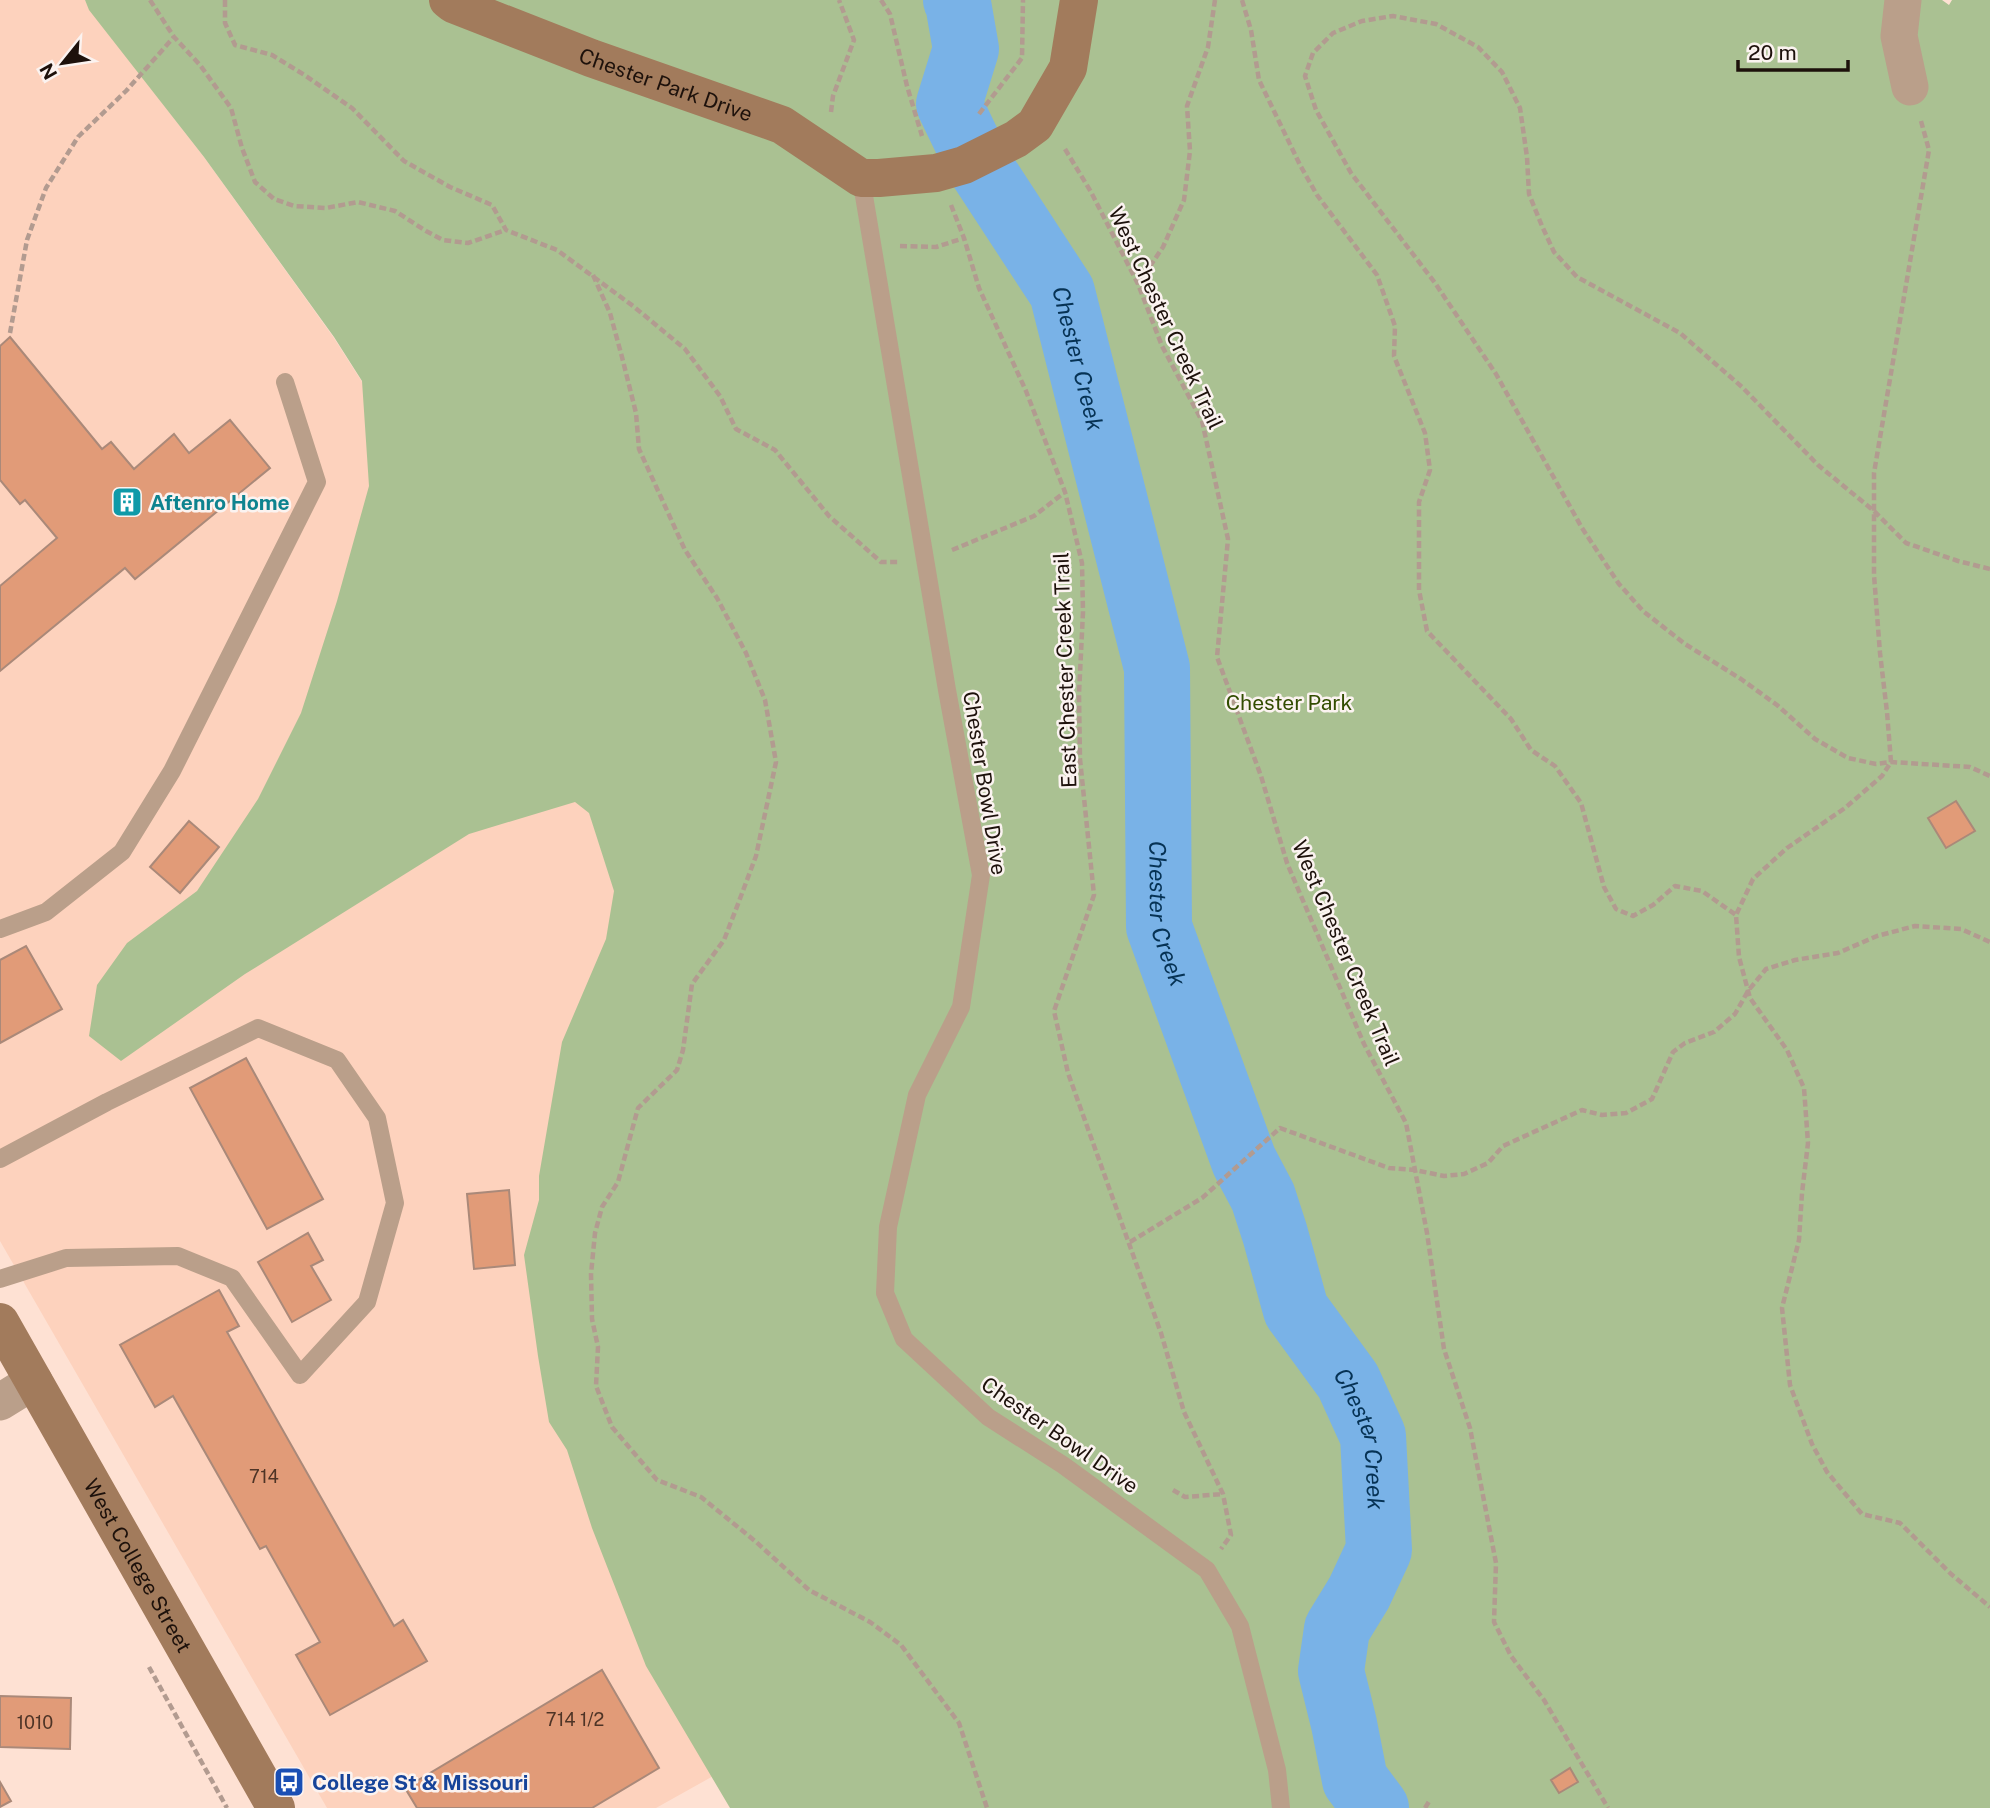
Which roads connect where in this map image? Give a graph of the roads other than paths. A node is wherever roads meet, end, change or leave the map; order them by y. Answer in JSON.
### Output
{"nodes":[{"id":1,"x":447,"y":0,"type":"edge"},
{"id":2,"x":1079,"y":0,"type":"edge"},
{"id":3,"x":1903,"y":0,"type":"edge"},
{"id":4,"x":1910,"y":87,"type":"road end"},
{"id":5,"x":870,"y":178,"type":"junction"},
{"id":6,"x":285,"y":382,"type":"dead end"},
{"id":7,"x":0,"y":929,"type":"edge"},
{"id":8,"x":0,"y":1159,"type":"edge"},
{"id":9,"x":0,"y":1279,"type":"edge"},
{"id":10,"x":0,"y":1322,"type":"edge"},
{"id":11,"x":34,"y":1381,"type":"junction"},
{"id":12,"x":0,"y":1402,"type":"edge"},
{"id":13,"x":276,"y":1808,"type":"edge"},
{"id":14,"x":1281,"y":1808,"type":"edge"}],
"edges":[{"from":1,"to":5,"type":"street","name":"Chester Park Drive"},
{"from":2,"to":5,"type":"street"},
{"from":3,"to":4,"type":"street"},
{"from":5,"to":14,"type":"lane","name":"Chester Bowl Drive"},
{"from":6,"to":7,"type":"lane"},
{"from":8,"to":9,"type":"lane"},
{"from":10,"to":11,"type":"street","name":"West College Street"},
{"from":11,"to":12,"type":"street"},
{"from":11,"to":13,"type":"street","name":"West College Street"}]}
